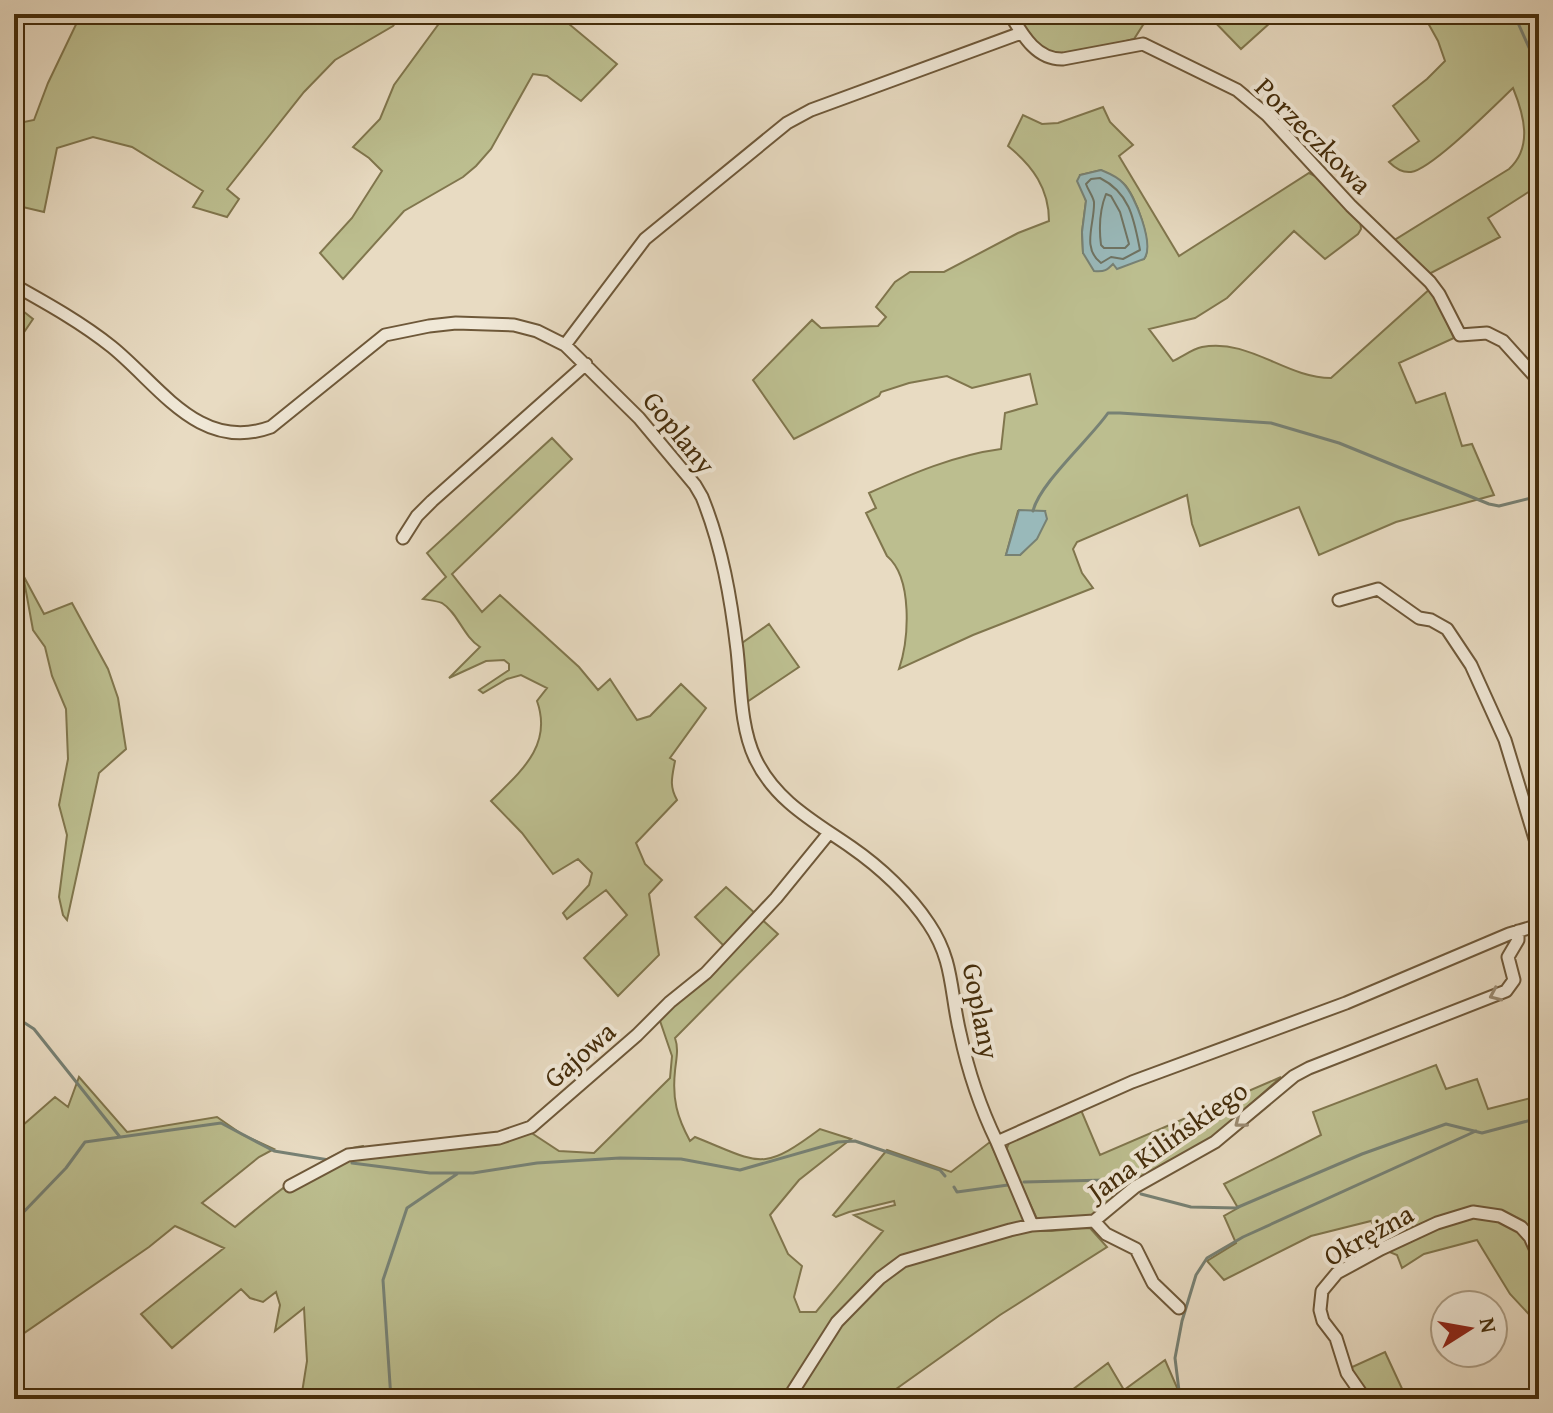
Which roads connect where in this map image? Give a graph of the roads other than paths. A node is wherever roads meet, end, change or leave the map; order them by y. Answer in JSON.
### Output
{"nodes":[{"id":1,"x":1010,"y":14,"type":"edge"},
{"id":2,"x":1021,"y":33,"type":"junction"},
{"id":3,"x":14,"y":285,"type":"edge"},
{"id":4,"x":565,"y":345,"type":"junction"},
{"id":5,"x":586,"y":364,"type":"junction"},
{"id":6,"x":1539,"y":381,"type":"edge"},
{"id":7,"x":403,"y":538,"type":"dead end"},
{"id":8,"x":1339,"y":600,"type":"dead end"},
{"id":9,"x":829,"y":833,"type":"junction"},
{"id":10,"x":1539,"y":852,"type":"edge"},
{"id":11,"x":1538,"y":922,"type":"edge"},
{"id":12,"x":1518,"y":931,"type":"junction"},
{"id":13,"x":997,"y":1142,"type":"junction"},
{"id":14,"x":290,"y":1186,"type":"dead end"},
{"id":15,"x":1094,"y":1221,"type":"junction"},
{"id":16,"x":1032,"y":1225,"type":"junction"},
{"id":17,"x":1539,"y":1257,"type":"edge"},
{"id":18,"x":1179,"y":1308,"type":"dead end"},
{"id":19,"x":788,"y":1399,"type":"edge"},
{"id":20,"x":1365,"y":1399,"type":"edge"}],
"edges":[{"from":1,"to":2,"type":"street","name":"Porzeczkowa"},
{"from":2,"to":4,"type":"street"},
{"from":2,"to":6,"type":"street","name":"Porzeczkowa"},
{"from":3,"to":4,"type":"street","name":"Goplany"},
{"from":4,"to":5,"type":"street","name":"Goplany"},
{"from":5,"to":7,"type":"street"},
{"from":5,"to":9,"type":"street","name":"Goplany"},
{"from":8,"to":10,"type":"street"},
{"from":9,"to":13,"type":"street","name":"Goplany"},
{"from":9,"to":14,"type":"street","name":"Gajowa"},
{"from":11,"to":12,"type":"street"},
{"from":12,"to":13,"type":"street"},
{"from":12,"to":15,"type":"street","name":"Jana Kilińskiego","one_way":true},
{"from":13,"to":16,"type":"street","name":"Goplany"},
{"from":15,"to":16,"type":"street","name":"Jana Kilińskiego"},
{"from":15,"to":18,"type":"street"},
{"from":16,"to":19,"type":"street","name":"Jana Kilińskiego"},
{"from":17,"to":20,"type":"street","name":"Okrężna"}]}
